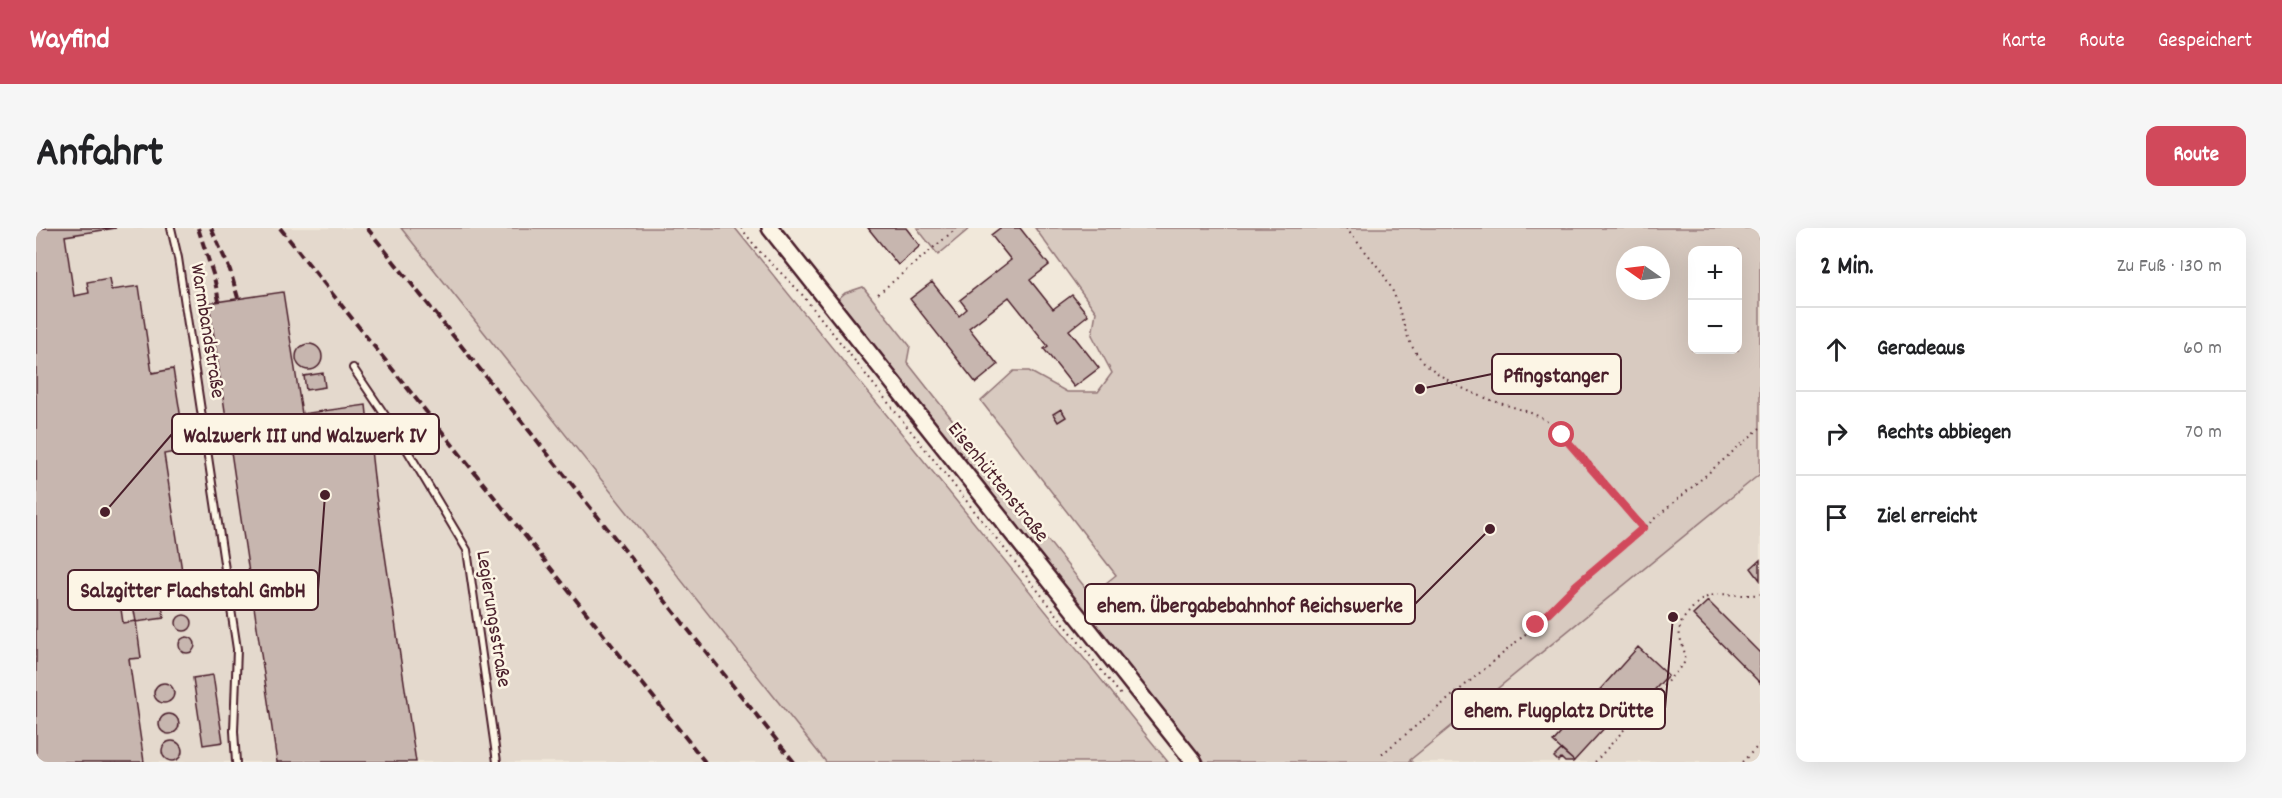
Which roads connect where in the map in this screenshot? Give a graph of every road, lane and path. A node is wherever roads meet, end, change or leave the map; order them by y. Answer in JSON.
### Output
{"nodes":[{"id":1,"x":171,"y":228,"type":"edge"},
{"id":2,"x":741,"y":228,"type":"edge"},
{"id":3,"x":770,"y":228,"type":"edge"},
{"id":4,"x":957,"y":228,"type":"edge"},
{"id":5,"x":1346,"y":228,"type":"edge"},
{"id":6,"x":878,"y":294,"type":"dead end"},
{"id":7,"x":352,"y":368,"type":"dead end"},
{"id":8,"x":1760,"y":428,"type":"edge"},
{"id":9,"x":1643,"y":528,"type":"junction"},
{"id":10,"x":1760,"y":594,"type":"edge"},
{"id":11,"x":1123,"y":698,"type":"dead end"},
{"id":12,"x":1760,"y":744,"type":"edge"},
{"id":13,"x":1382,"y":754,"type":"dead end"},
{"id":14,"x":236,"y":762,"type":"edge"},
{"id":15,"x":497,"y":762,"type":"edge"},
{"id":16,"x":1194,"y":762,"type":"edge"},
{"id":17,"x":1595,"y":762,"type":"edge"},
{"id":18,"x":1742,"y":762,"type":"edge"}],
"edges":[{"from":1,"to":14,"type":"lane","name":"Warmbandstraße"},
{"from":2,"to":11,"type":"path"},
{"from":3,"to":16,"type":"street","name":"Eisenhüttenstraße"},
{"from":4,"to":6,"type":"path"},
{"from":5,"to":9,"type":"path"},
{"from":7,"to":15,"type":"lane","name":"Legierungsstraße"},
{"from":8,"to":9,"type":"path"},
{"from":9,"to":13,"type":"path"},
{"from":10,"to":17,"type":"path"},
{"from":12,"to":18,"type":"path"}]}
